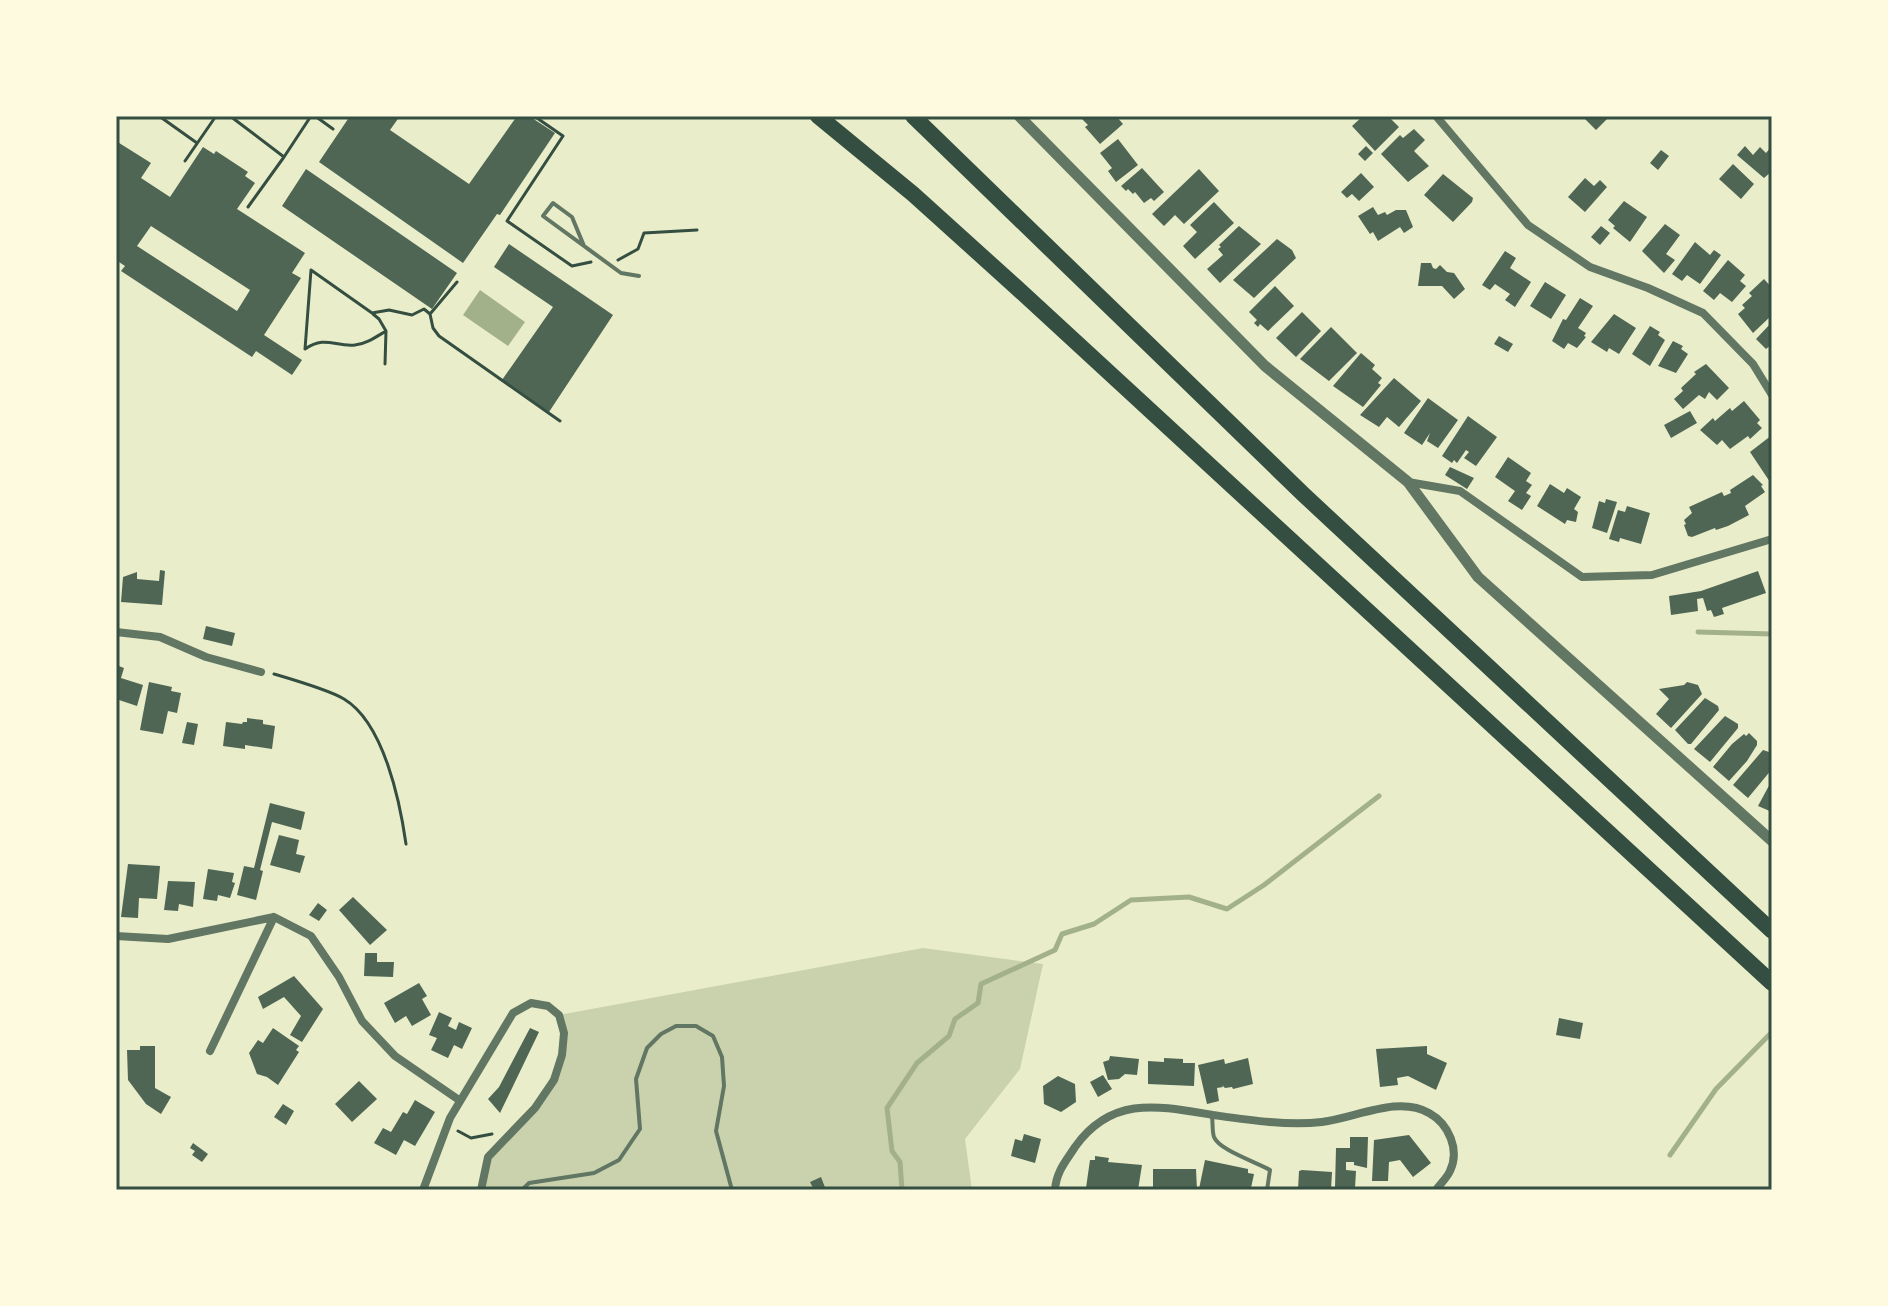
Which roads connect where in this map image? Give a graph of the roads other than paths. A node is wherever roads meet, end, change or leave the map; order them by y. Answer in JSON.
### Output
{"nodes":[{"id":1,"x":818,"y":116,"type":"edge"},
{"id":2,"x":913,"y":116,"type":"edge"},
{"id":3,"x":1019,"y":116,"type":"edge"},
{"id":4,"x":1436,"y":116,"type":"edge"},
{"id":5,"x":584,"y":246,"type":"junction"},
{"id":6,"x":639,"y":276,"type":"dead end"},
{"id":7,"x":1772,"y":395,"type":"edge"},
{"id":8,"x":1408,"y":482,"type":"junction"},
{"id":9,"x":1772,"y":539,"type":"edge"},
{"id":10,"x":116,"y":632,"type":"edge"},
{"id":11,"x":261,"y":672,"type":"road end"},
{"id":12,"x":1772,"y":841,"type":"edge"},
{"id":13,"x":274,"y":917,"type":"junction"},
{"id":14,"x":1770,"y":929,"type":"edge"},
{"id":15,"x":116,"y":936,"type":"edge"},
{"id":16,"x":1772,"y":983,"type":"edge"},
{"id":17,"x":210,"y":1051,"type":"dead end"},
{"id":18,"x":459,"y":1100,"type":"junction"},
{"id":19,"x":1212,"y":1115,"type":"junction"},
{"id":20,"x":423,"y":1190,"type":"edge"},
{"id":21,"x":481,"y":1190,"type":"edge"},
{"id":22,"x":522,"y":1190,"type":"edge"},
{"id":23,"x":732,"y":1190,"type":"edge"},
{"id":24,"x":1055,"y":1190,"type":"edge"},
{"id":25,"x":1267,"y":1190,"type":"edge"},
{"id":26,"x":1436,"y":1190,"type":"edge"}],
"edges":[{"from":1,"to":16,"type":"highway"},
{"from":2,"to":14,"type":"highway"},
{"from":3,"to":8,"type":"street"},
{"from":4,"to":7,"type":"street"},
{"from":5,"to":5,"type":"lane"},
{"from":5,"to":6,"type":"lane"},
{"from":8,"to":9,"type":"street"},
{"from":8,"to":12,"type":"street"},
{"from":10,"to":11,"type":"street"},
{"from":13,"to":15,"type":"street"},
{"from":13,"to":17,"type":"street"},
{"from":13,"to":18,"type":"street"},
{"from":18,"to":20,"type":"street"},
{"from":18,"to":21,"type":"street"},
{"from":19,"to":24,"type":"street"},
{"from":19,"to":25,"type":"lane"},
{"from":19,"to":26,"type":"street"},
{"from":22,"to":23,"type":"lane"}]}
